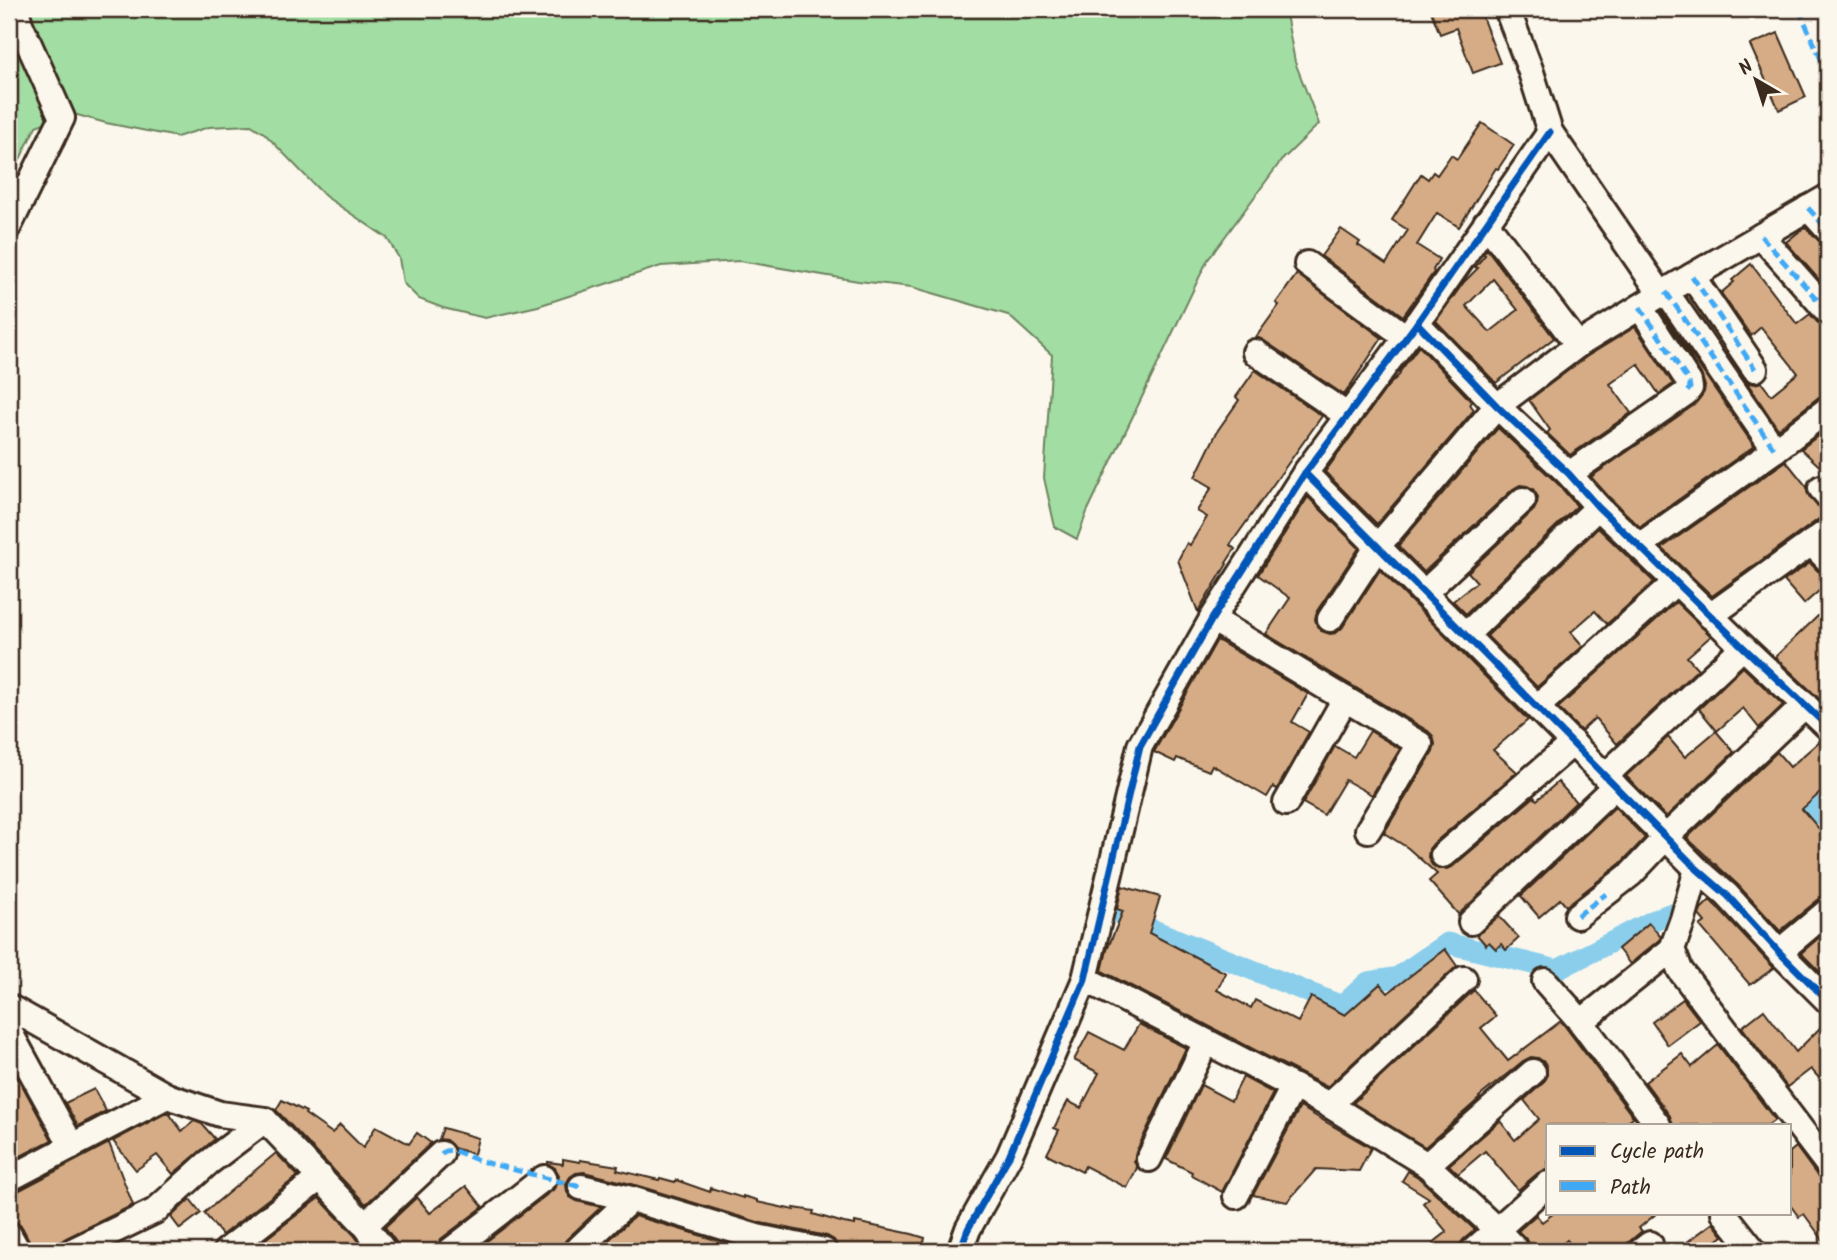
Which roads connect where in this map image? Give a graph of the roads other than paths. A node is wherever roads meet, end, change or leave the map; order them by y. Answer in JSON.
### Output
{"nodes":[{"id":1,"x":16,"y":9,"type":"edge"},
{"id":2,"x":1507,"y":9,"type":"edge"},
{"id":3,"x":1550,"y":132,"type":"junction"},
{"id":4,"x":1818,"y":203,"type":"edge"},
{"id":5,"x":1486,"y":223,"type":"junction"},
{"id":6,"x":9,"y":226,"type":"edge"},
{"id":7,"x":1828,"y":230,"type":"edge"},
{"id":8,"x":1761,"y":236,"type":"junction"},
{"id":9,"x":1307,"y":264,"type":"dead end"},
{"id":10,"x":1692,"y":276,"type":"junction"},
{"id":11,"x":1656,"y":298,"type":"junction"},
{"id":12,"x":1828,"y":312,"type":"edge"},
{"id":13,"x":1412,"y":330,"type":"junction"},
{"id":14,"x":1578,"y":345,"type":"junction"},
{"id":15,"x":1255,"y":352,"type":"dead end"},
{"id":16,"x":1755,"y":369,"type":"dead end"},
{"id":17,"x":1497,"y":406,"type":"junction"},
{"id":18,"x":1828,"y":409,"type":"edge"},
{"id":19,"x":1348,"y":416,"type":"junction"},
{"id":20,"x":1775,"y":450,"type":"junction"},
{"id":21,"x":1305,"y":473,"type":"junction"},
{"id":22,"x":1569,"y":474,"type":"junction"},
{"id":23,"x":1523,"y":499,"type":"dead end"},
{"id":24,"x":1598,"y":506,"type":"junction"},
{"id":25,"x":1822,"y":545,"type":"edge"},
{"id":26,"x":1378,"y":546,"type":"junction"},
{"id":27,"x":1639,"y":546,"type":"junction"},
{"id":28,"x":1676,"y":582,"type":"junction"},
{"id":29,"x":1424,"y":593,"type":"junction"},
{"id":30,"x":1710,"y":617,"type":"junction"},
{"id":31,"x":1212,"y":619,"type":"junction"},
{"id":32,"x":1330,"y":619,"type":"dead end"},
{"id":33,"x":1466,"y":635,"type":"junction"},
{"id":34,"x":1743,"y":647,"type":"junction"},
{"id":35,"x":1345,"y":699,"type":"junction"},
{"id":36,"x":1805,"y":705,"type":"junction"},
{"id":37,"x":1537,"y":707,"type":"junction"},
{"id":38,"x":1828,"y":727,"type":"edge"},
{"id":39,"x":1573,"y":743,"type":"junction"},
{"id":40,"x":1610,"y":781,"type":"junction"},
{"id":41,"x":1286,"y":803,"type":"dead end"},
{"id":42,"x":1368,"y":830,"type":"dead end"},
{"id":43,"x":1666,"y":837,"type":"junction"},
{"id":44,"x":1443,"y":855,"type":"dead end"},
{"id":45,"x":1697,"y":869,"type":"junction"},
{"id":46,"x":1828,"y":911,"type":"edge"},
{"id":47,"x":1577,"y":916,"type":"dead end"},
{"id":48,"x":1471,"y":922,"type":"dead end"},
{"id":49,"x":1671,"y":948,"type":"junction"},
{"id":50,"x":1779,"y":952,"type":"junction"},
{"id":51,"x":1085,"y":979,"type":"junction"},
{"id":52,"x":1464,"y":979,"type":"dead end"},
{"id":53,"x":1545,"y":981,"type":"dead end"},
{"id":54,"x":1828,"y":1001,"type":"edge"},
{"id":55,"x":9,"y":1007,"type":"edge"},
{"id":56,"x":1581,"y":1022,"type":"junction"},
{"id":57,"x":9,"y":1031,"type":"edge"},
{"id":58,"x":1206,"y":1042,"type":"junction"},
{"id":59,"x":1533,"y":1072,"type":"dead end"},
{"id":60,"x":1293,"y":1087,"type":"junction"},
{"id":61,"x":167,"y":1096,"type":"junction"},
{"id":62,"x":1329,"y":1105,"type":"junction"},
{"id":63,"x":265,"y":1120,"type":"junction"},
{"id":64,"x":1657,"y":1124,"type":"edge"},
{"id":65,"x":72,"y":1146,"type":"junction"},
{"id":66,"x":441,"y":1154,"type":"dead end"},
{"id":67,"x":1149,"y":1159,"type":"dead end"},
{"id":68,"x":1828,"y":1164,"type":"edge"},
{"id":69,"x":1427,"y":1165,"type":"junction"},
{"id":70,"x":321,"y":1177,"type":"junction"},
{"id":71,"x":544,"y":1178,"type":"dead end"},
{"id":72,"x":9,"y":1179,"type":"edge"},
{"id":73,"x":1546,"y":1186,"type":"edge"},
{"id":74,"x":581,"y":1187,"type":"dead end"},
{"id":75,"x":1236,"y":1196,"type":"dead end"},
{"id":76,"x":631,"y":1199,"type":"junction"},
{"id":77,"x":1725,"y":1214,"type":"edge"},
{"id":78,"x":1497,"y":1230,"type":"junction"},
{"id":79,"x":9,"y":1235,"type":"edge"},
{"id":80,"x":371,"y":1242,"type":"edge"},
{"id":81,"x":749,"y":1244,"type":"edge"},
{"id":82,"x":1749,"y":1250,"type":"edge"},
{"id":83,"x":18,"y":1251,"type":"edge"},
{"id":84,"x":72,"y":1251,"type":"edge"},
{"id":85,"x":226,"y":1251,"type":"edge"},
{"id":86,"x":450,"y":1251,"type":"edge"},
{"id":87,"x":576,"y":1251,"type":"edge"},
{"id":88,"x":824,"y":1251,"type":"edge"},
{"id":89,"x":960,"y":1251,"type":"edge"},
{"id":90,"x":1473,"y":1251,"type":"edge"},
{"id":91,"x":1517,"y":1251,"type":"edge"}],
"edges":[{"from":1,"to":6,"type":"street"},
{"from":2,"to":3,"type":"street"},
{"from":3,"to":5,"type":"street"},
{"from":3,"to":11,"type":"street"},
{"from":4,"to":7,"type":"street"},
{"from":4,"to":8,"type":"street"},
{"from":5,"to":13,"type":"street"},
{"from":5,"to":14,"type":"street"},
{"from":8,"to":10,"type":"street"},
{"from":8,"to":12,"type":"street"},
{"from":9,"to":13,"type":"street"},
{"from":10,"to":11,"type":"street"},
{"from":10,"to":16,"type":"street"},
{"from":11,"to":14,"type":"street"},
{"from":11,"to":20,"type":"street"},
{"from":11,"to":22,"type":"street"},
{"from":13,"to":17,"type":"street"},
{"from":13,"to":19,"type":"street"},
{"from":14,"to":17,"type":"street"},
{"from":15,"to":19,"type":"street"},
{"from":17,"to":22,"type":"street"},
{"from":17,"to":26,"type":"street"},
{"from":18,"to":20,"type":"street"},
{"from":19,"to":21,"type":"street"},
{"from":20,"to":27,"type":"street"},
{"from":21,"to":26,"type":"street"},
{"from":21,"to":31,"type":"street"},
{"from":22,"to":24,"type":"street"},
{"from":23,"to":29,"type":"street"},
{"from":24,"to":27,"type":"street"},
{"from":24,"to":33,"type":"street"},
{"from":25,"to":30,"type":"street"},
{"from":26,"to":29,"type":"street"},
{"from":26,"to":32,"type":"street"},
{"from":27,"to":28,"type":"street"},
{"from":28,"to":30,"type":"street"},
{"from":28,"to":37,"type":"street"},
{"from":29,"to":33,"type":"street"},
{"from":30,"to":34,"type":"street"},
{"from":31,"to":35,"type":"street"},
{"from":31,"to":51,"type":"street"},
{"from":33,"to":37,"type":"street"},
{"from":34,"to":36,"type":"street"},
{"from":34,"to":40,"type":"street"},
{"from":35,"to":41,"type":"street"},
{"from":35,"to":42,"type":"street"},
{"from":36,"to":38,"type":"street"},
{"from":36,"to":43,"type":"street"},
{"from":37,"to":39,"type":"street"},
{"from":39,"to":40,"type":"street"},
{"from":39,"to":44,"type":"street"},
{"from":40,"to":43,"type":"street"},
{"from":40,"to":48,"type":"street"},
{"from":43,"to":45,"type":"street"},
{"from":43,"to":47,"type":"street"},
{"from":45,"to":49,"type":"street"},
{"from":45,"to":50,"type":"street"},
{"from":46,"to":50,"type":"street"},
{"from":49,"to":56,"type":"street"},
{"from":49,"to":68,"type":"street"},
{"from":50,"to":54,"type":"street"},
{"from":51,"to":58,"type":"street"},
{"from":51,"to":89,"type":"street"},
{"from":52,"to":62,"type":"street"},
{"from":53,"to":56,"type":"street"},
{"from":55,"to":61,"type":"street"},
{"from":56,"to":64,"type":"street"},
{"from":57,"to":65,"type":"street"},
{"from":58,"to":60,"type":"street"},
{"from":58,"to":67,"type":"street"},
{"from":59,"to":69,"type":"street"},
{"from":60,"to":62,"type":"street"},
{"from":60,"to":75,"type":"street"},
{"from":61,"to":63,"type":"street"},
{"from":61,"to":65,"type":"street"},
{"from":62,"to":69,"type":"street"},
{"from":63,"to":70,"type":"street"},
{"from":63,"to":84,"type":"street"},
{"from":65,"to":72,"type":"street"},
{"from":66,"to":80,"type":"street"},
{"from":69,"to":78,"type":"street"},
{"from":70,"to":80,"type":"street"},
{"from":70,"to":85,"type":"street"},
{"from":71,"to":86,"type":"street"},
{"from":73,"to":78,"type":"street"},
{"from":74,"to":76,"type":"street"},
{"from":76,"to":81,"type":"street"},
{"from":76,"to":87,"type":"street"},
{"from":77,"to":82,"type":"street"},
{"from":78,"to":90,"type":"street"},
{"from":78,"to":91,"type":"street"},
{"from":79,"to":83,"type":"street"},
{"from":81,"to":88,"type":"street"}]}
